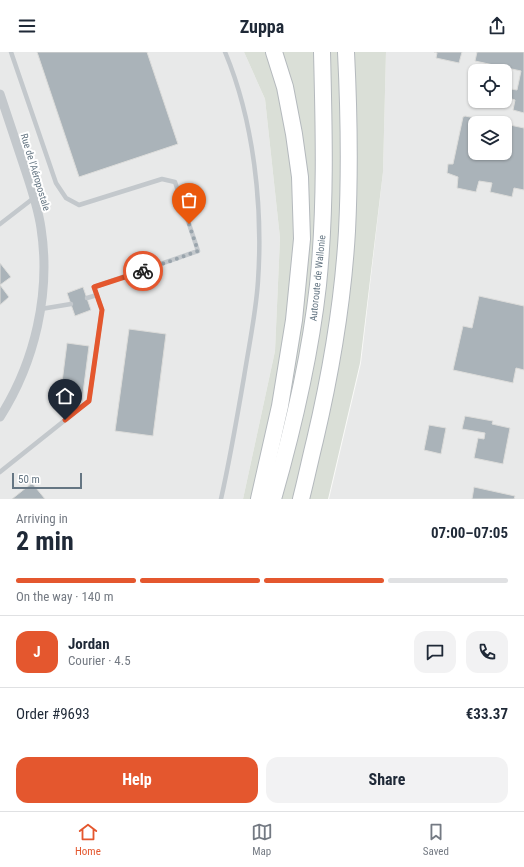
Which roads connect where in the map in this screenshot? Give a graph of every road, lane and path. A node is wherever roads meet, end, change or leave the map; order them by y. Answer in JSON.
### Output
{"nodes":[{"id":1,"x":11,"y":52,"type":"edge"},
{"id":2,"x":225,"y":52,"type":"edge"},
{"id":3,"x":274,"y":52,"type":"edge"},
{"id":4,"x":322,"y":52,"type":"edge"},
{"id":5,"x":346,"y":52,"type":"edge"},
{"id":6,"x":0,"y":94,"type":"edge"},
{"id":7,"x":35,"y":197,"type":"junction"},
{"id":8,"x":0,"y":224,"type":"edge"},
{"id":9,"x":97,"y":295,"type":"junction"},
{"id":10,"x":87,"y":298,"type":"dead end"},
{"id":11,"x":71,"y":304,"type":"dead end"},
{"id":12,"x":41,"y":309,"type":"junction"},
{"id":13,"x":0,"y":417,"type":"edge"},
{"id":14,"x":0,"y":472,"type":"edge"},
{"id":15,"x":220,"y":499,"type":"edge"},
{"id":16,"x":259,"y":499,"type":"edge"},
{"id":17,"x":274,"y":499,"type":"edge"},
{"id":18,"x":301,"y":499,"type":"edge"}],
"edges":[{"from":1,"to":9,"type":"lane"},
{"from":2,"to":15,"type":"lane"},
{"from":3,"to":16,"type":"highway"},
{"from":4,"to":17,"type":"highway","name":"Autoroute de Wallonie"},
{"from":5,"to":18,"type":"highway"},
{"from":6,"to":7,"type":"street","name":"Rue de l'Aéropostale"},
{"from":7,"to":8,"type":"lane"},
{"from":7,"to":12,"type":"street","name":"Rue de l'Aéropostale"},
{"from":9,"to":10,"type":"lane"},
{"from":9,"to":14,"type":"lane"},
{"from":11,"to":12,"type":"lane"},
{"from":12,"to":13,"type":"street","name":"Rue de l'Aéropostale"}]}
